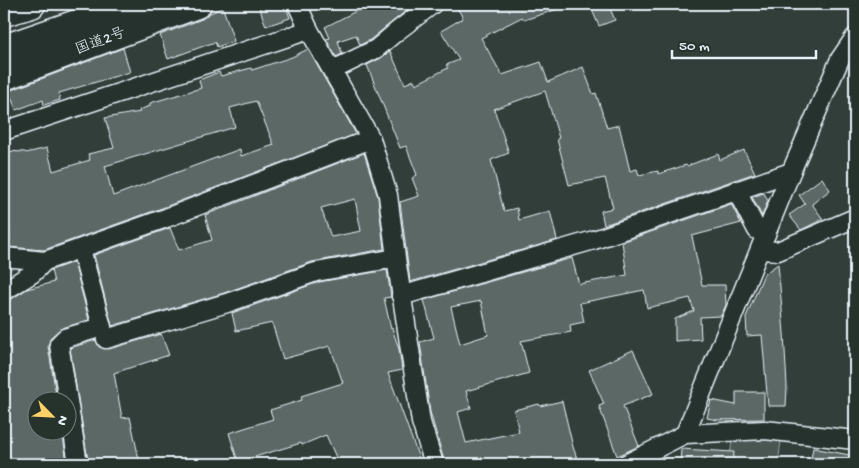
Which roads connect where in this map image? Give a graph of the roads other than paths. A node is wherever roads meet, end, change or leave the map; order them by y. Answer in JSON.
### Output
{"nodes":[{"id":1,"x":31,"y":4,"type":"edge"},
{"id":2,"x":135,"y":4,"type":"edge"},
{"id":3,"x":197,"y":4,"type":"edge"},
{"id":4,"x":297,"y":4,"type":"edge"},
{"id":5,"x":433,"y":4,"type":"edge"},
{"id":6,"x":4,"y":12,"type":"edge"},
{"id":7,"x":309,"y":30,"type":"junction"},
{"id":8,"x":855,"y":37,"type":"edge"},
{"id":9,"x":4,"y":49,"type":"edge"},
{"id":10,"x":333,"y":70,"type":"junction"},
{"id":11,"x":4,"y":76,"type":"edge"},
{"id":12,"x":4,"y":131,"type":"edge"},
{"id":13,"x":371,"y":139,"type":"junction"},
{"id":14,"x":791,"y":172,"type":"junction"},
{"id":15,"x":736,"y":190,"type":"junction"},
{"id":16,"x":855,"y":218,"type":"edge"},
{"id":17,"x":763,"y":242,"type":"junction"},
{"id":18,"x":81,"y":249,"type":"junction"},
{"id":19,"x":4,"y":257,"type":"edge"},
{"id":20,"x":396,"y":258,"type":"junction"},
{"id":21,"x":45,"y":261,"type":"junction"},
{"id":22,"x":4,"y":291,"type":"edge"},
{"id":23,"x":401,"y":296,"type":"junction"},
{"id":24,"x":106,"y":339,"type":"dead end"},
{"id":25,"x":684,"y":434,"type":"junction"},
{"id":26,"x":855,"y":440,"type":"edge"},
{"id":27,"x":78,"y":464,"type":"edge"},
{"id":28,"x":434,"y":464,"type":"edge"},
{"id":29,"x":626,"y":464,"type":"edge"}],
"edges":[{"from":1,"to":6,"type":"highway"},
{"from":2,"to":9,"type":"highway"},
{"from":3,"to":11,"type":"highway","name":"国道2号"},
{"from":4,"to":7,"type":"street"},
{"from":5,"to":10,"type":"street"},
{"from":7,"to":10,"type":"street"},
{"from":7,"to":12,"type":"street"},
{"from":8,"to":14,"type":"street"},
{"from":10,"to":13,"type":"street"},
{"from":13,"to":18,"type":"street"},
{"from":13,"to":20,"type":"street"},
{"from":14,"to":15,"type":"street"},
{"from":14,"to":17,"type":"street"},
{"from":15,"to":17,"type":"street"},
{"from":15,"to":23,"type":"street"},
{"from":16,"to":17,"type":"street"},
{"from":17,"to":25,"type":"street"},
{"from":18,"to":21,"type":"street"},
{"from":18,"to":27,"type":"street"},
{"from":19,"to":21,"type":"street"},
{"from":20,"to":23,"type":"street"},
{"from":20,"to":24,"type":"street"},
{"from":21,"to":22,"type":"street"},
{"from":23,"to":28,"type":"street"},
{"from":25,"to":26,"type":"street"},
{"from":25,"to":29,"type":"street"}]}
